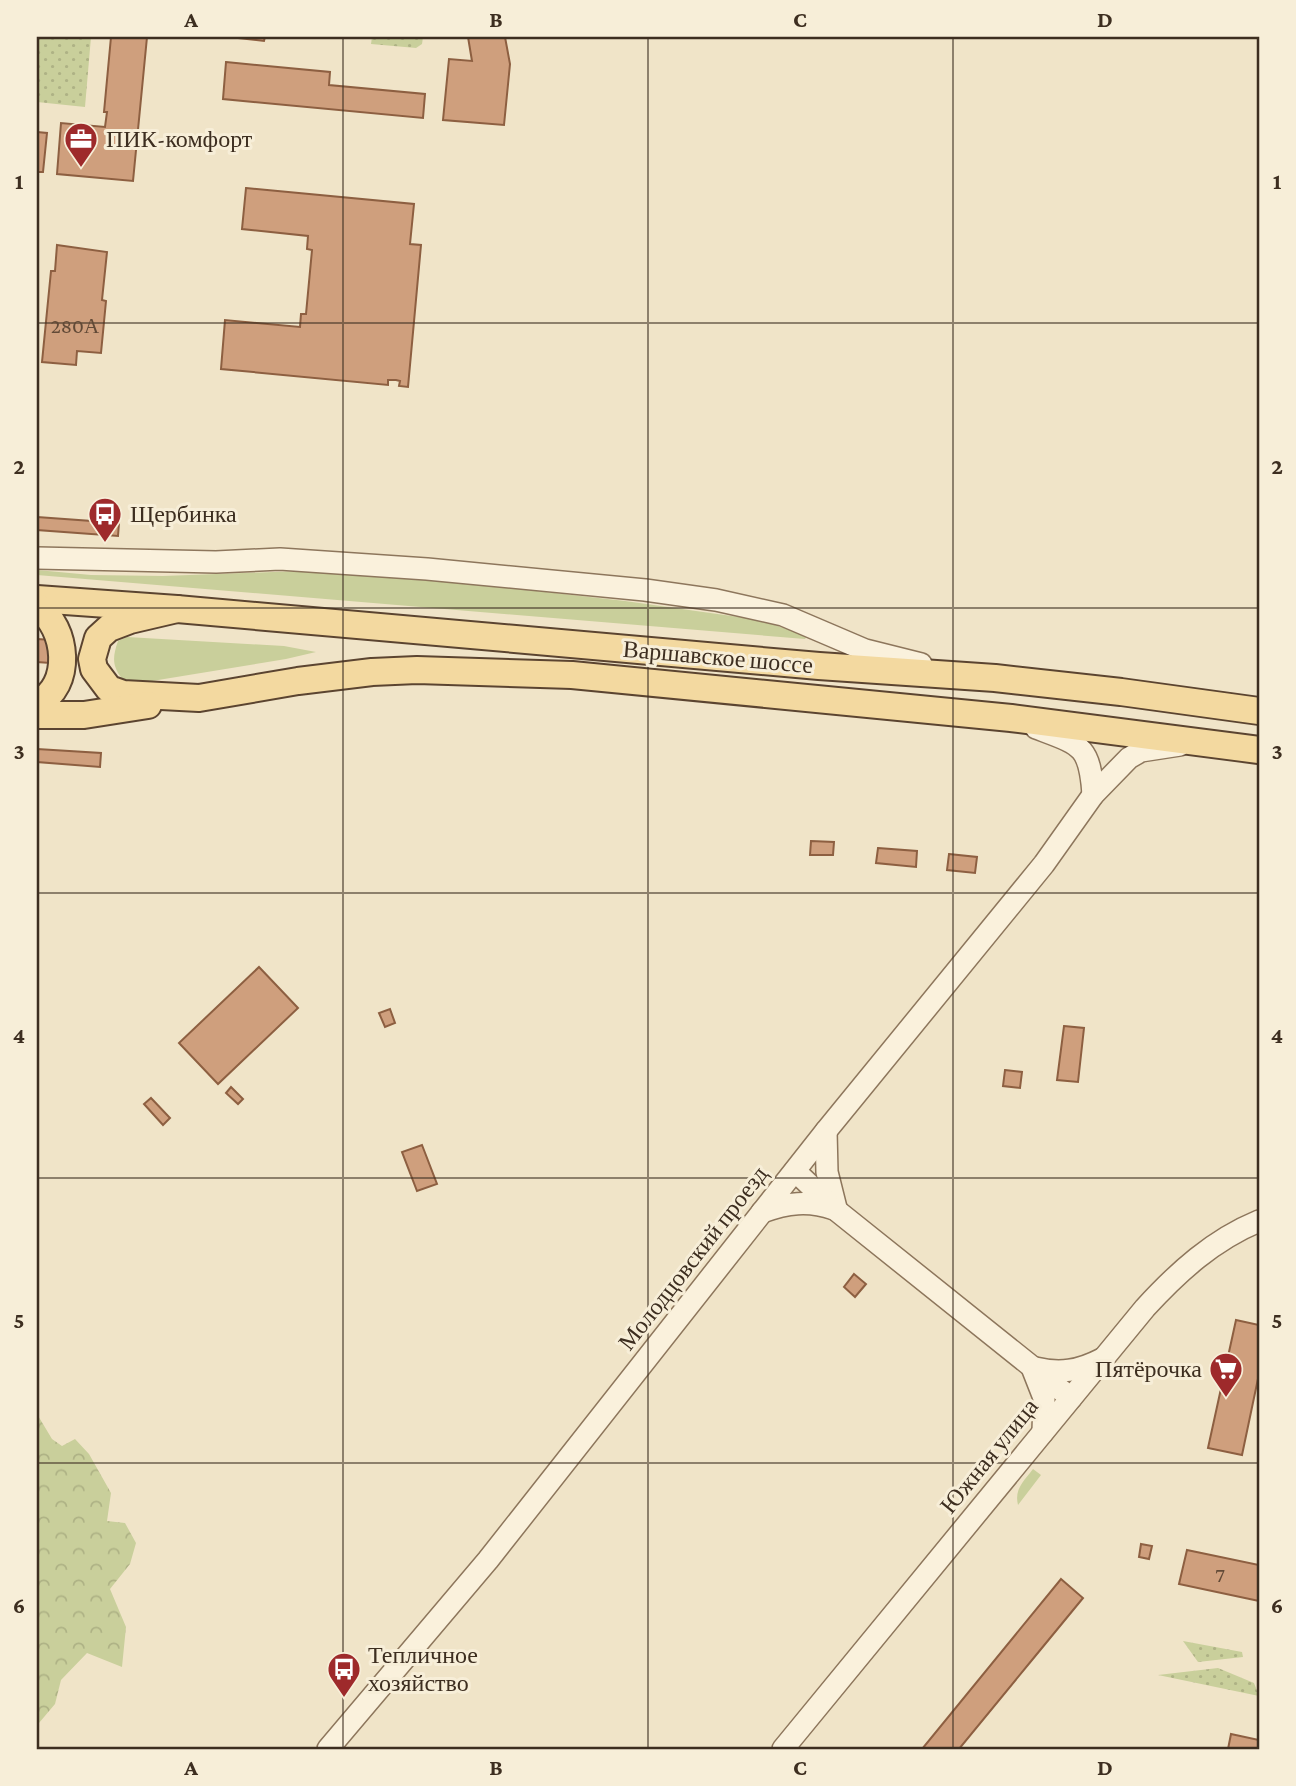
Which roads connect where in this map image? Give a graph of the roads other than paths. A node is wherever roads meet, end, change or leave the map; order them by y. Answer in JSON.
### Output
{"nodes":[{"id":1,"x":37,"y":558,"type":"edge"},
{"id":2,"x":37,"y":599,"type":"edge"},
{"id":3,"x":37,"y":607,"type":"edge"},
{"id":4,"x":177,"y":609,"type":"junction"},
{"id":5,"x":995,"y":678,"type":"junction"},
{"id":6,"x":199,"y":698,"type":"junction"},
{"id":7,"x":37,"y":703,"type":"edge"},
{"id":8,"x":1259,"y":711,"type":"edge"},
{"id":9,"x":37,"y":715,"type":"edge"},
{"id":10,"x":1011,"y":718,"type":"junction"},
{"id":11,"x":1198,"y":741,"type":"junction"},
{"id":12,"x":1259,"y":750,"type":"edge"},
{"id":13,"x":1093,"y":795,"type":"junction"},
{"id":14,"x":826,"y":1131,"type":"junction"},
{"id":15,"x":795,"y":1171,"type":"junction"},
{"id":16,"x":836,"y":1210,"type":"junction"},
{"id":17,"x":762,"y":1212,"type":"junction"},
{"id":18,"x":1259,"y":1221,"type":"edge"},
{"id":19,"x":1104,"y":1359,"type":"junction"},
{"id":20,"x":1032,"y":1367,"type":"junction"},
{"id":21,"x":1071,"y":1398,"type":"junction"},
{"id":22,"x":1043,"y":1432,"type":"junction"},
{"id":23,"x":328,"y":1749,"type":"edge"},
{"id":24,"x":783,"y":1749,"type":"edge"}],
"edges":[{"from":1,"to":5,"type":"street"},
{"from":2,"to":4,"type":"main road","name":"Варшавское шоссе"},
{"from":3,"to":7,"type":"main road"},
{"from":4,"to":5,"type":"main road","name":"Варшавское шоссе"},
{"from":4,"to":6,"type":"main road"},
{"from":5,"to":8,"type":"main road","name":"Варшавское шоссе"},
{"from":6,"to":9,"type":"main road"},
{"from":6,"to":10,"type":"main road","name":"Варшавское шоссе"},
{"from":10,"to":11,"type":"main road","name":"Варшавское шоссе"},
{"from":10,"to":13,"type":"street"},
{"from":11,"to":12,"type":"main road","name":"Варшавское шоссе"},
{"from":11,"to":13,"type":"street","name":"Молодцовский проезд"},
{"from":13,"to":14,"type":"street","name":"Молодцовский проезд"},
{"from":14,"to":15,"type":"street","name":"Молодцовский проезд"},
{"from":14,"to":16,"type":"street"},
{"from":15,"to":16,"type":"street"},
{"from":15,"to":17,"type":"street","name":"Молодцовский проезд"},
{"from":16,"to":17,"type":"street"},
{"from":16,"to":20,"type":"street"},
{"from":17,"to":23,"type":"street","name":"Молодцовский проезд"},
{"from":18,"to":19,"type":"street","name":"Южная улица"},
{"from":19,"to":20,"type":"street"},
{"from":19,"to":21,"type":"street","name":"Южная улица"},
{"from":20,"to":21,"type":"street"},
{"from":20,"to":22,"type":"street"},
{"from":21,"to":22,"type":"street","name":"Южная улица"},
{"from":22,"to":24,"type":"street","name":"Южная улица"}]}
